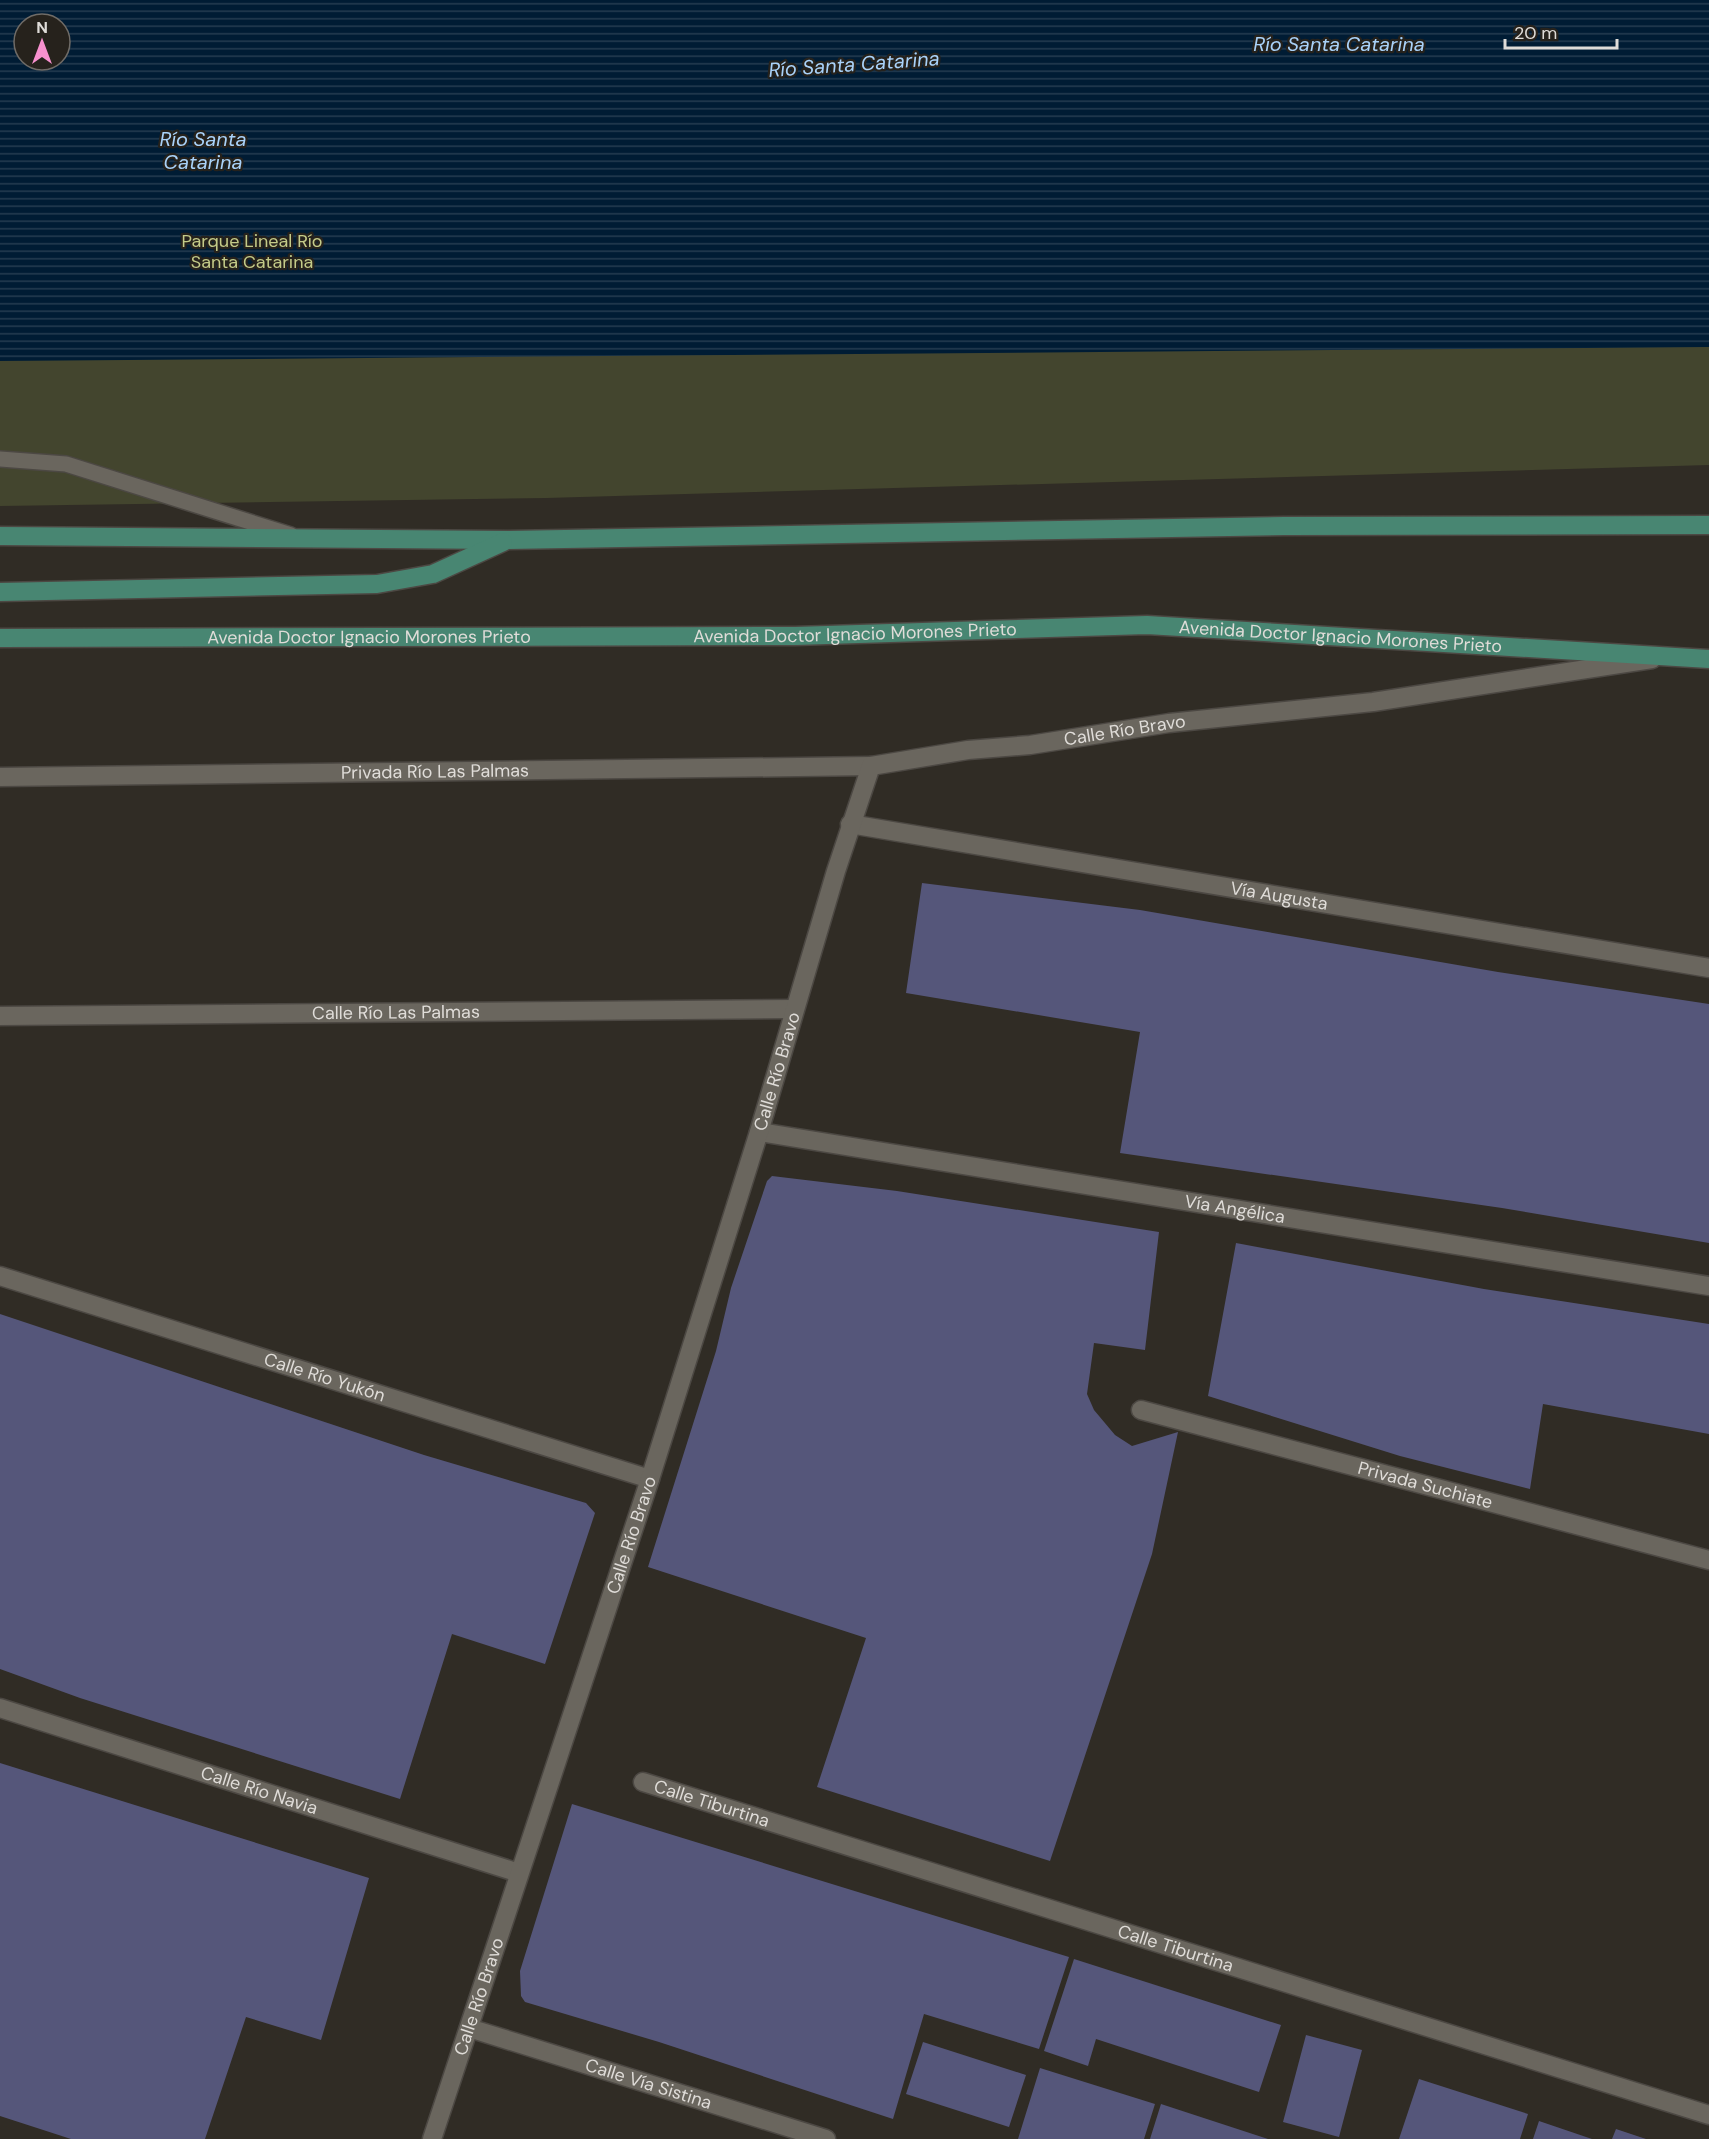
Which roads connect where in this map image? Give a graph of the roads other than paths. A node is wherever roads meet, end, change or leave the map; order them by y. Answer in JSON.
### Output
{"nodes":[{"id":1,"x":0,"y":459,"type":"edge"},
{"id":2,"x":1709,"y":525,"type":"edge"},
{"id":3,"x":0,"y":536,"type":"edge"},
{"id":4,"x":302,"y":538,"type":"junction"},
{"id":5,"x":508,"y":540,"type":"junction"},
{"id":6,"x":0,"y":592,"type":"edge"},
{"id":7,"x":0,"y":638,"type":"edge"},
{"id":8,"x":1666,"y":657,"type":"junction"},
{"id":9,"x":1709,"y":659,"type":"edge"},
{"id":10,"x":871,"y":766,"type":"junction"},
{"id":11,"x":0,"y":777,"type":"edge"},
{"id":12,"x":850,"y":824,"type":"junction"},
{"id":13,"x":1709,"y":968,"type":"edge"},
{"id":14,"x":793,"y":1010,"type":"junction"},
{"id":15,"x":0,"y":1016,"type":"edge"},
{"id":16,"x":759,"y":1132,"type":"junction"},
{"id":17,"x":0,"y":1276,"type":"edge"},
{"id":18,"x":1709,"y":1286,"type":"edge"},
{"id":19,"x":1141,"y":1410,"type":"dead end"},
{"id":20,"x":650,"y":1479,"type":"junction"},
{"id":21,"x":1709,"y":1560,"type":"edge"},
{"id":22,"x":0,"y":1708,"type":"edge"},
{"id":23,"x":643,"y":1782,"type":"dead end"},
{"id":24,"x":519,"y":1873,"type":"junction"},
{"id":25,"x":469,"y":2028,"type":"junction"},
{"id":26,"x":1709,"y":2115,"type":"edge"},
{"id":27,"x":432,"y":2139,"type":"edge"},
{"id":28,"x":826,"y":2139,"type":"edge"}],
"edges":[{"from":1,"to":4,"type":"lane"},
{"from":2,"to":5,"type":"main road"},
{"from":3,"to":4,"type":"main road"},
{"from":4,"to":5,"type":"main road"},
{"from":5,"to":6,"type":"main road"},
{"from":7,"to":8,"type":"main road","name":"Avenida Doctor Ignacio Morones Prieto"},
{"from":8,"to":9,"type":"main road","name":"Avenida Doctor Ignacio Morones Prieto"},
{"from":8,"to":10,"type":"street","name":"Calle Río Bravo"},
{"from":10,"to":11,"type":"street","name":"Privada Río Las Palmas"},
{"from":10,"to":12,"type":"street","name":"Calle Río Bravo"},
{"from":12,"to":13,"type":"street","name":"Vía Augusta"},
{"from":12,"to":14,"type":"street","name":"Calle Río Bravo"},
{"from":14,"to":15,"type":"street","name":"Calle Río Las Palmas"},
{"from":14,"to":16,"type":"street","name":"Calle Río Bravo"},
{"from":16,"to":18,"type":"street","name":"Vía Angélica"},
{"from":16,"to":20,"type":"street","name":"Calle Río Bravo"},
{"from":17,"to":20,"type":"street","name":"Calle Río Yukón"},
{"from":19,"to":21,"type":"street","name":"Privada Suchiate"},
{"from":20,"to":24,"type":"street","name":"Calle Río Bravo"},
{"from":22,"to":24,"type":"street","name":"Calle Río Navia"},
{"from":23,"to":26,"type":"street","name":"Calle Tiburtina"},
{"from":24,"to":25,"type":"street","name":"Calle Río Bravo"},
{"from":25,"to":27,"type":"street","name":"Calle Río Bravo"},
{"from":25,"to":28,"type":"street","name":"Calle Vía Sistina"}]}
